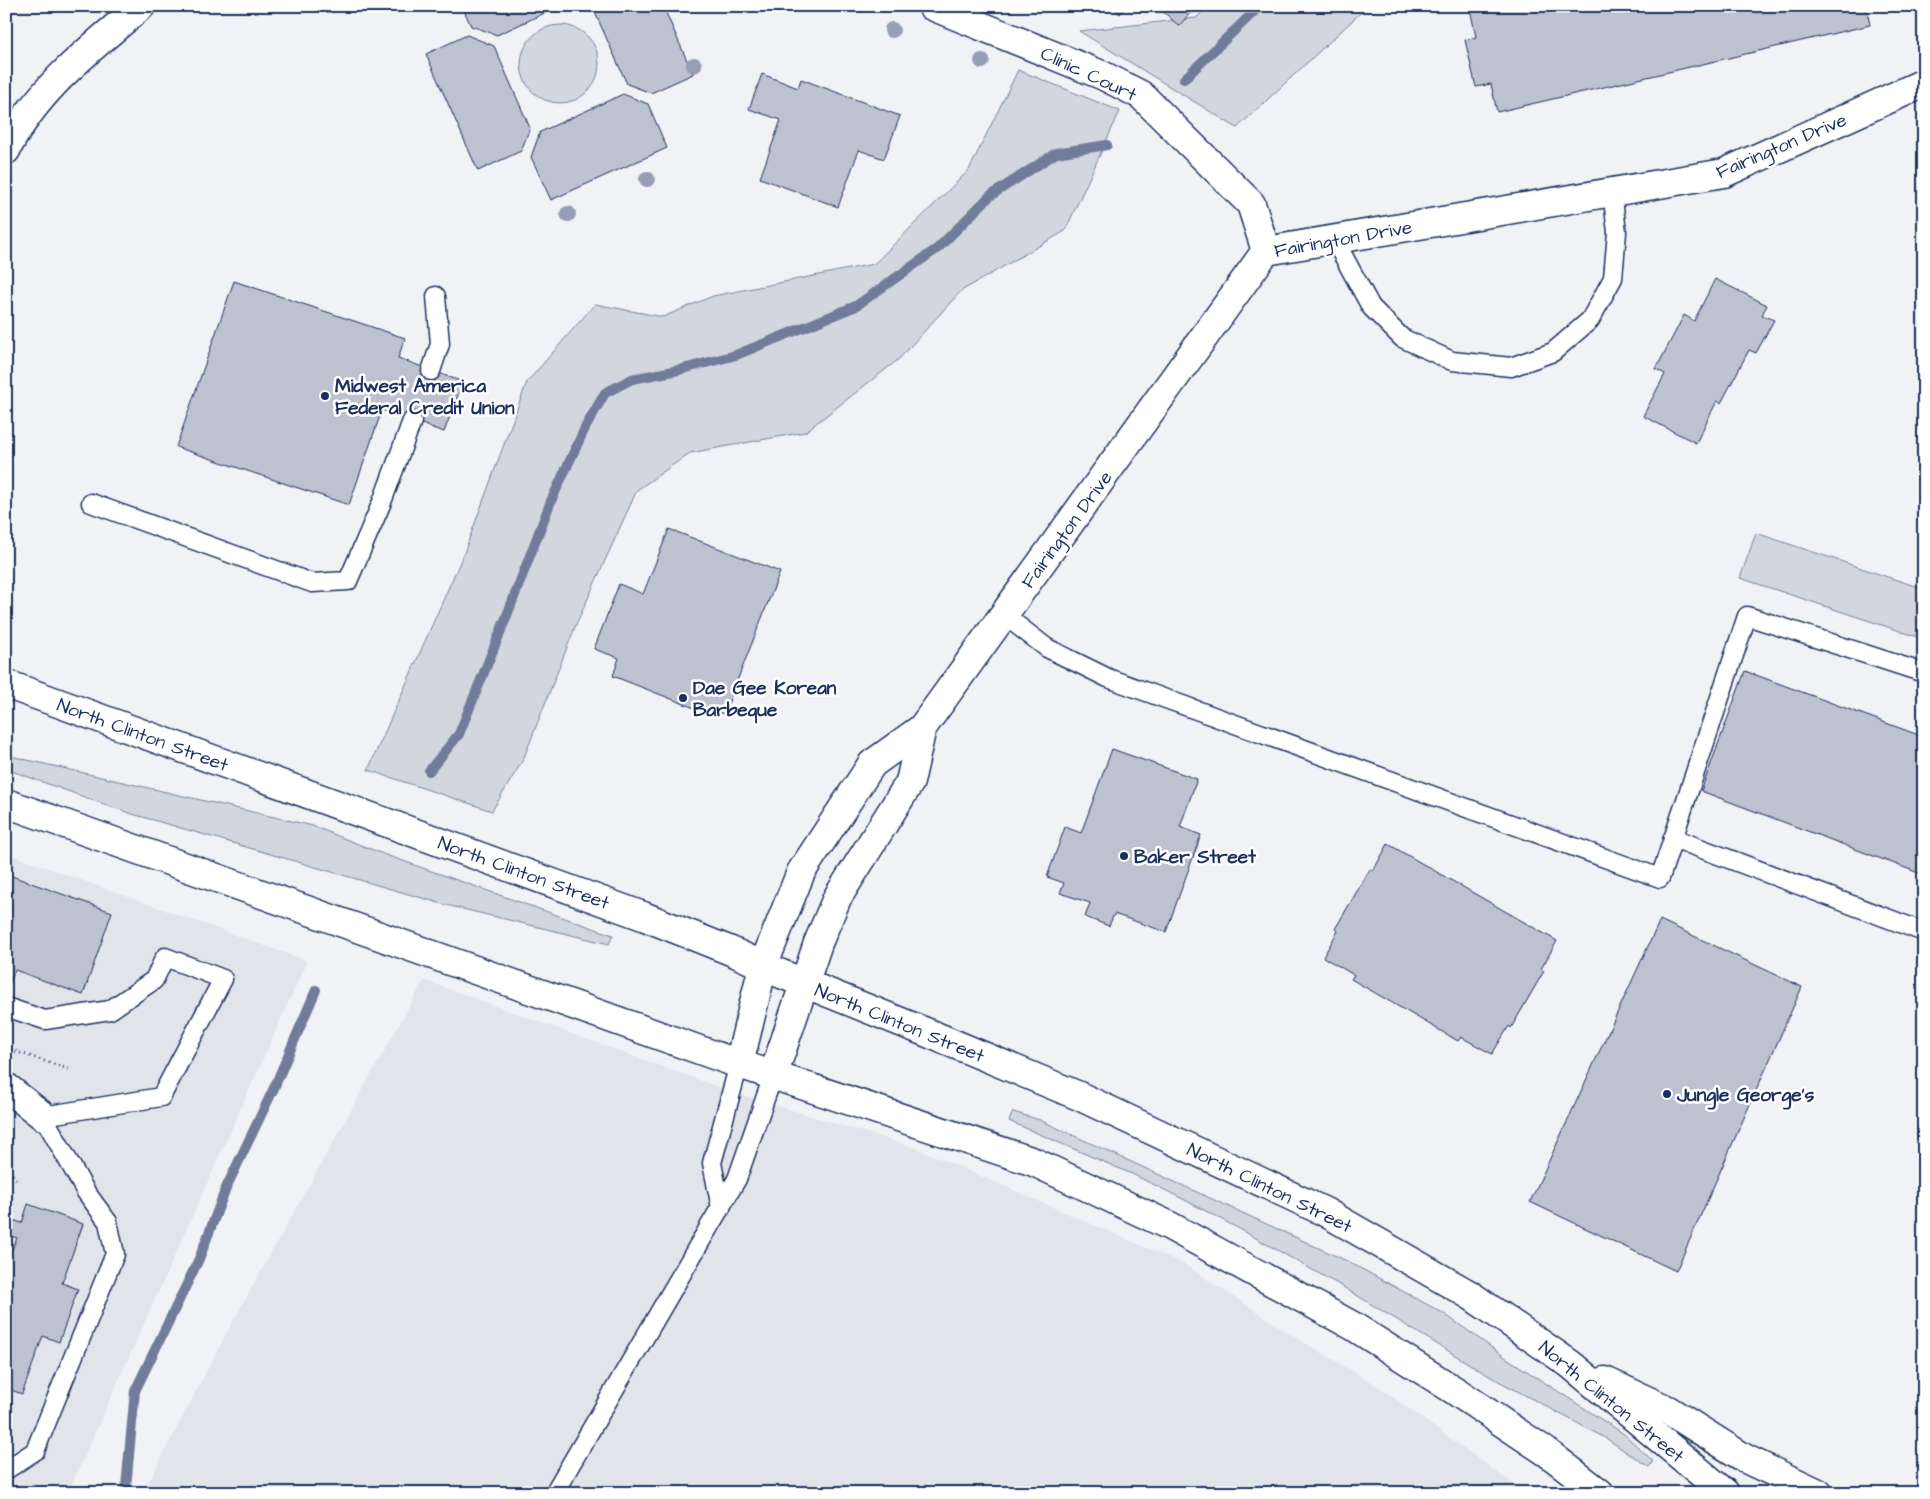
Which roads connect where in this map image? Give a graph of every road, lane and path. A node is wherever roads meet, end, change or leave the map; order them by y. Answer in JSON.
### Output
{"nodes":[{"id":1,"x":141,"y":6,"type":"edge"},
{"id":2,"x":932,"y":6,"type":"edge"},
{"id":3,"x":1924,"y":83,"type":"edge"},
{"id":4,"x":9,"y":139,"type":"edge"},
{"id":5,"x":1612,"y":192,"type":"junction"},
{"id":6,"x":1334,"y":239,"type":"junction"},
{"id":7,"x":1266,"y":251,"type":"junction"},
{"id":8,"x":436,"y":296,"type":"dead end"},
{"id":9,"x":430,"y":371,"type":"dead end"},
{"id":10,"x":412,"y":421,"type":"dead end"},
{"id":11,"x":91,"y":503,"type":"dead end"},
{"id":12,"x":1004,"y":615,"type":"junction"},
{"id":13,"x":1924,"y":673,"type":"edge"},
{"id":14,"x":6,"y":684,"type":"edge"},
{"id":15,"x":922,"y":728,"type":"junction"},
{"id":16,"x":6,"y":803,"type":"edge"},
{"id":17,"x":1673,"y":838,"type":"junction"},
{"id":18,"x":1924,"y":932,"type":"edge"},
{"id":19,"x":764,"y":966,"type":"junction"},
{"id":20,"x":804,"y":983,"type":"junction"},
{"id":21,"x":6,"y":1007,"type":"edge"},
{"id":22,"x":6,"y":1048,"type":"edge"},
{"id":23,"x":739,"y":1064,"type":"junction"},
{"id":24,"x":71,"y":1070,"type":"dead end"},
{"id":25,"x":773,"y":1076,"type":"junction"},
{"id":26,"x":6,"y":1087,"type":"edge"},
{"id":27,"x":43,"y":1116,"type":"junction"},
{"id":28,"x":6,"y":1167,"type":"edge"},
{"id":29,"x":16,"y":1178,"type":"dead end"},
{"id":30,"x":721,"y":1208,"type":"junction"},
{"id":31,"x":1570,"y":1364,"type":"junction"},
{"id":32,"x":6,"y":1470,"type":"edge"},
{"id":33,"x":554,"y":1493,"type":"edge"},
{"id":34,"x":1600,"y":1493,"type":"edge"},
{"id":35,"x":1725,"y":1493,"type":"edge"},
{"id":36,"x":1818,"y":1493,"type":"edge"}],
"edges":[{"from":1,"to":4,"type":"main road"},
{"from":2,"to":7,"type":"main road","name":"Clinic Court"},
{"from":3,"to":5,"type":"main road","name":"Fairington Drive"},
{"from":5,"to":6,"type":"main road","name":"Fairington Drive"},
{"from":5,"to":6,"type":"lane"},
{"from":6,"to":7,"type":"main road","name":"Fairington Drive"},
{"from":7,"to":12,"type":"main road","name":"Fairington Drive"},
{"from":8,"to":9,"type":"lane"},
{"from":10,"to":11,"type":"lane"},
{"from":12,"to":15,"type":"main road","name":"Fairington Drive"},
{"from":12,"to":17,"type":"lane"},
{"from":13,"to":17,"type":"lane"},
{"from":14,"to":19,"type":"main road","name":"North Clinton Street"},
{"from":15,"to":19,"type":"main road","name":"Fairington Drive"},
{"from":15,"to":20,"type":"main road","name":"Fairington Drive"},
{"from":16,"to":23,"type":"main road"},
{"from":17,"to":18,"type":"lane"},
{"from":19,"to":20,"type":"main road","name":"North Clinton Street"},
{"from":19,"to":23,"type":"main road","name":"Fairington Drive"},
{"from":20,"to":25,"type":"main road","name":"Fairington Drive"},
{"from":20,"to":31,"type":"main road","name":"North Clinton Street"},
{"from":21,"to":27,"type":"lane"},
{"from":22,"to":24,"type":"path"},
{"from":23,"to":25,"type":"main road"},
{"from":23,"to":30,"type":"lane"},
{"from":25,"to":30,"type":"lane"},
{"from":25,"to":34,"type":"main road"},
{"from":26,"to":27,"type":"main road"},
{"from":27,"to":32,"type":"lane"},
{"from":28,"to":29,"type":"path"},
{"from":30,"to":33,"type":"lane"},
{"from":31,"to":35,"type":"main road","name":"North Clinton Street"},
{"from":31,"to":36,"type":"main road"}]}
